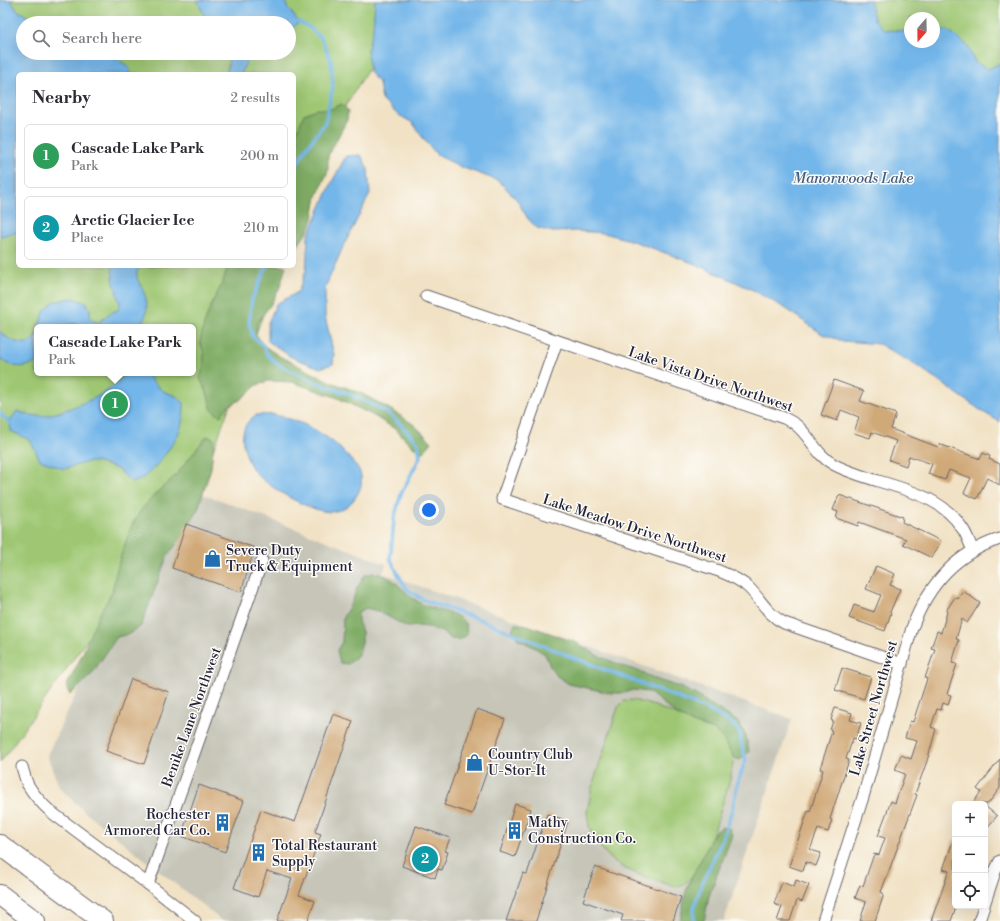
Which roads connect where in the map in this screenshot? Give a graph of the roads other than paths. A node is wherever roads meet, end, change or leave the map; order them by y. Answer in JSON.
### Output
{"nodes":[{"id":1,"x":426,"y":296,"type":"dead end"},
{"id":2,"x":557,"y":341,"type":"junction"},
{"id":3,"x":1000,"y":539,"type":"edge"},
{"id":4,"x":973,"y":550,"type":"junction"},
{"id":5,"x":262,"y":562,"type":"dead end"},
{"id":6,"x":902,"y":664,"type":"junction"},
{"id":7,"x":22,"y":767,"type":"dead end"},
{"id":8,"x":0,"y":845,"type":"edge"},
{"id":9,"x":1000,"y":861,"type":"edge"},
{"id":10,"x":148,"y":884,"type":"junction"},
{"id":11,"x":988,"y":893,"type":"edge"},
{"id":12,"x":0,"y":895,"type":"edge"},
{"id":13,"x":983,"y":909,"type":"edge"},
{"id":14,"x":34,"y":921,"type":"edge"},
{"id":15,"x":103,"y":921,"type":"edge"},
{"id":16,"x":195,"y":921,"type":"edge"},
{"id":17,"x":823,"y":921,"type":"edge"},
{"id":18,"x":979,"y":921,"type":"edge"}],
"edges":[{"from":1,"to":2,"type":"street","name":"Lake Vista Drive Northwest"},
{"from":2,"to":4,"type":"street","name":"Lake Vista Drive Northwest"},
{"from":2,"to":6,"type":"street","name":"Lake Meadow Drive Northwest"},
{"from":3,"to":4,"type":"street","name":"Lake Street Northwest"},
{"from":4,"to":6,"type":"street","name":"Lake Street Northwest"},
{"from":5,"to":10,"type":"street","name":"Benike Lane Northwest"},
{"from":6,"to":17,"type":"street","name":"Lake Street Northwest"},
{"from":7,"to":10,"type":"street"},
{"from":8,"to":15,"type":"highway"},
{"from":9,"to":11,"type":"street"},
{"from":10,"to":16,"type":"street"},
{"from":12,"to":14,"type":"highway"},
{"from":13,"to":18,"type":"street"}]}
